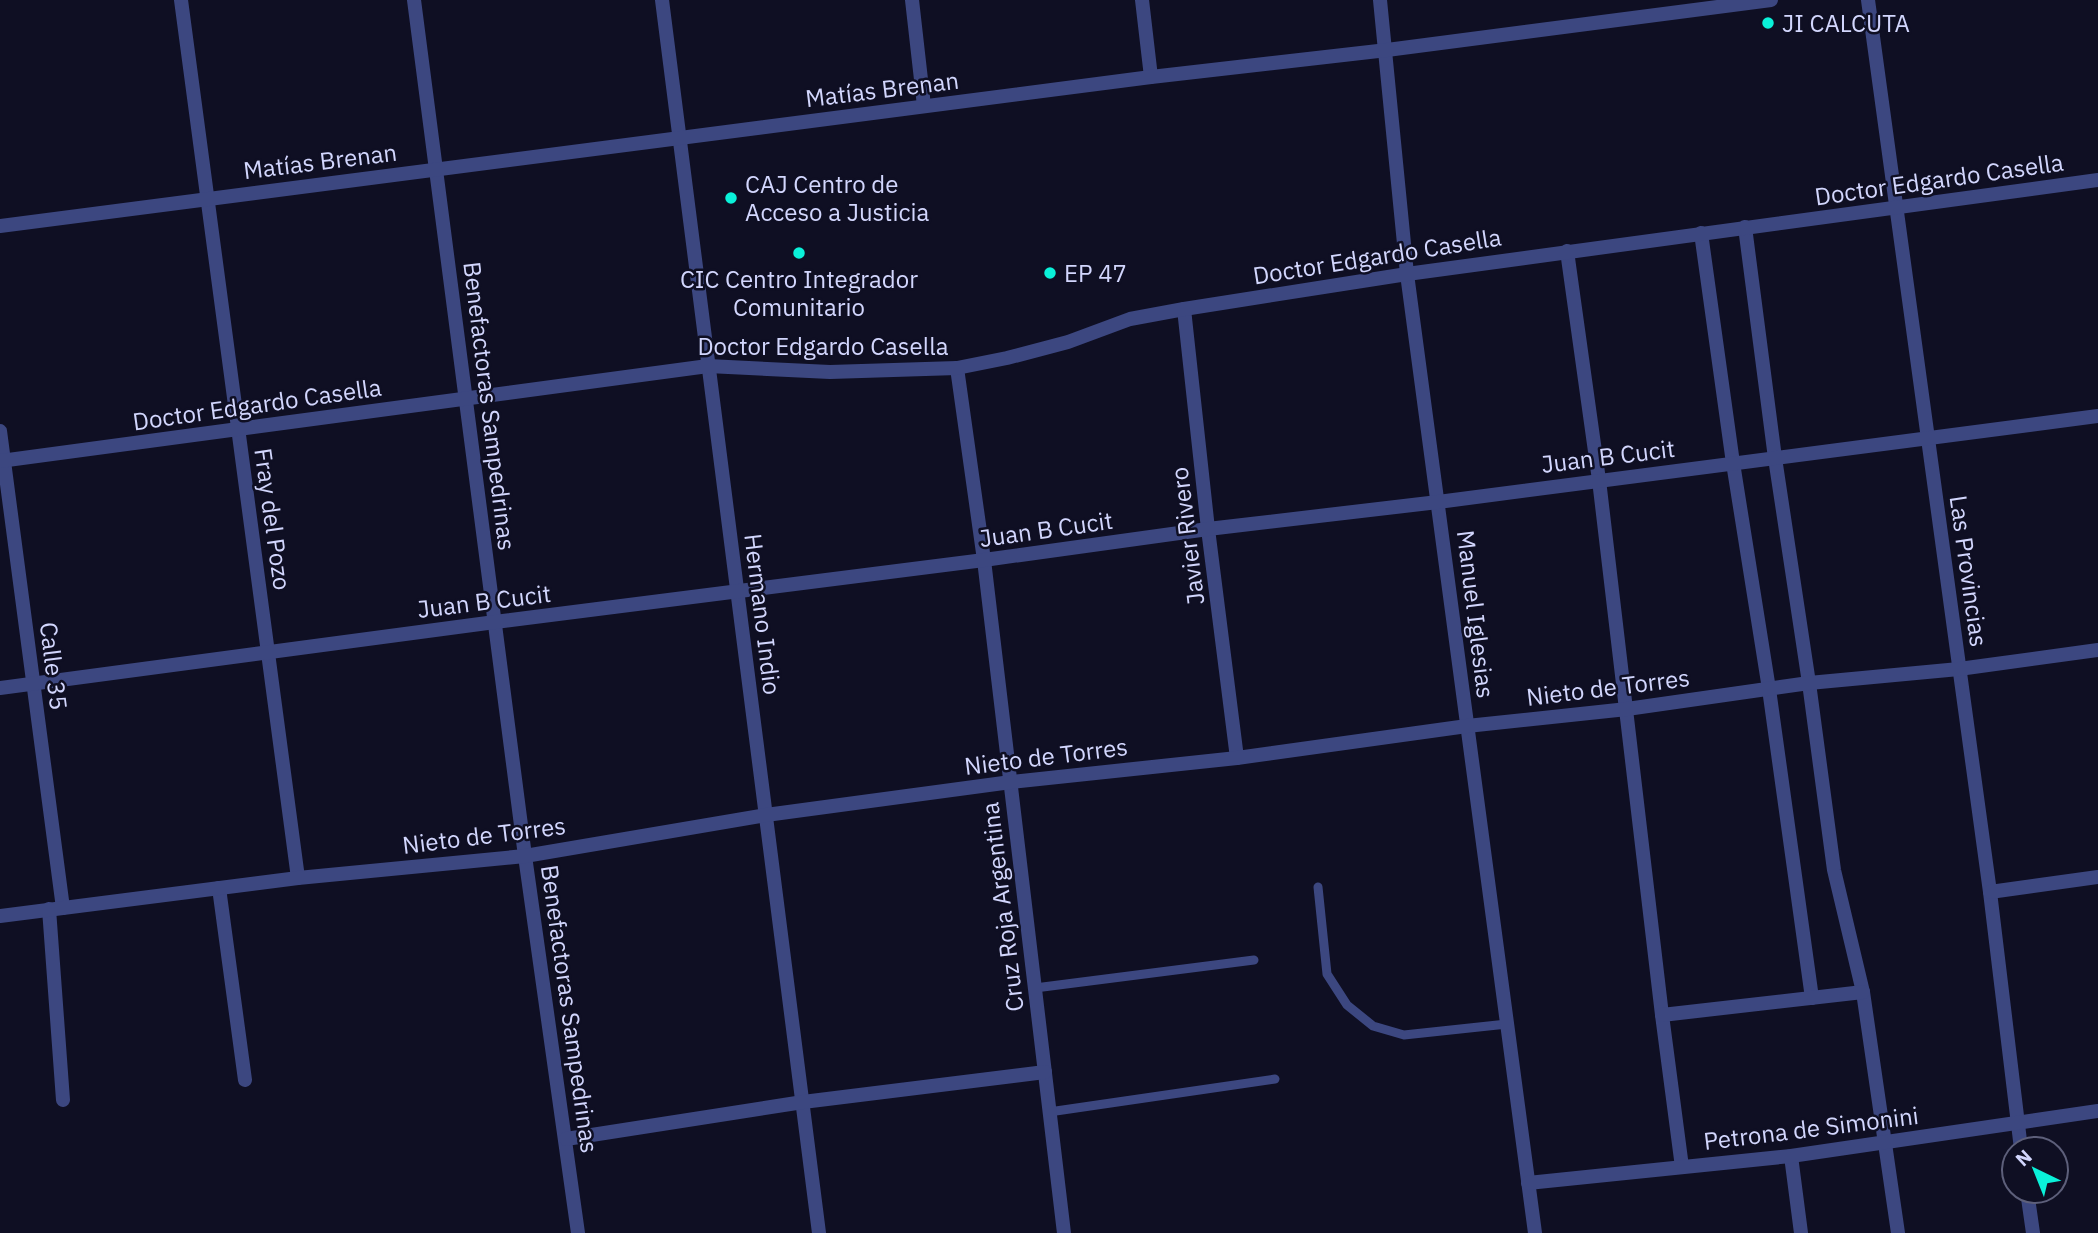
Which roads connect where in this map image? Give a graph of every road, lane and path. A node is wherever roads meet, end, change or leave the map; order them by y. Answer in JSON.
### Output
{"nodes":[{"id":1,"x":181,"y":0,"type":"edge"},
{"id":2,"x":414,"y":0,"type":"edge"},
{"id":3,"x":662,"y":0,"type":"edge"},
{"id":4,"x":912,"y":0,"type":"edge"},
{"id":5,"x":1142,"y":0,"type":"edge"},
{"id":6,"x":1380,"y":0,"type":"edge"},
{"id":7,"x":1771,"y":0,"type":"edge"},
{"id":8,"x":1868,"y":0,"type":"edge"},
{"id":9,"x":1387,"y":50,"type":"junction"},
{"id":10,"x":1152,"y":77,"type":"junction"},
{"id":11,"x":924,"y":106,"type":"junction"},
{"id":12,"x":680,"y":138,"type":"junction"},
{"id":13,"x":437,"y":169,"type":"junction"},
{"id":14,"x":2098,"y":180,"type":"edge"},
{"id":15,"x":207,"y":199,"type":"junction"},
{"id":16,"x":1896,"y":207,"type":"junction"},
{"id":17,"x":0,"y":226,"type":"edge"},
{"id":18,"x":1745,"y":227,"type":"junction"},
{"id":19,"x":1701,"y":233,"type":"junction"},
{"id":20,"x":1567,"y":251,"type":"junction"},
{"id":21,"x":1408,"y":274,"type":"junction"},
{"id":22,"x":1184,"y":309,"type":"junction"},
{"id":23,"x":708,"y":366,"type":"junction"},
{"id":24,"x":957,"y":368,"type":"junction"},
{"id":25,"x":467,"y":399,"type":"junction"},
{"id":26,"x":2098,"y":416,"type":"edge"},
{"id":27,"x":238,"y":429,"type":"junction"},
{"id":28,"x":0,"y":431,"type":"edge"},
{"id":29,"x":1928,"y":438,"type":"junction"},
{"id":30,"x":1775,"y":458,"type":"junction"},
{"id":31,"x":2,"y":461,"type":"edge"},
{"id":32,"x":1733,"y":463,"type":"junction"},
{"id":33,"x":1599,"y":480,"type":"junction"},
{"id":34,"x":1438,"y":502,"type":"junction"},
{"id":35,"x":1208,"y":529,"type":"junction"},
{"id":36,"x":985,"y":560,"type":"junction"},
{"id":37,"x":737,"y":592,"type":"junction"},
{"id":38,"x":495,"y":622,"type":"junction"},
{"id":39,"x":2098,"y":650,"type":"edge"},
{"id":40,"x":268,"y":653,"type":"junction"},
{"id":41,"x":1959,"y":668,"type":"junction"},
{"id":42,"x":1809,"y":683,"type":"junction"},
{"id":43,"x":33,"y":684,"type":"junction"},
{"id":44,"x":0,"y":688,"type":"edge"},
{"id":45,"x":1769,"y":689,"type":"junction"},
{"id":46,"x":1627,"y":709,"type":"junction"},
{"id":47,"x":1467,"y":726,"type":"junction"},
{"id":48,"x":1237,"y":758,"type":"junction"},
{"id":49,"x":1011,"y":782,"type":"junction"},
{"id":50,"x":766,"y":815,"type":"junction"},
{"id":51,"x":525,"y":856,"type":"junction"},
{"id":52,"x":2098,"y":877,"type":"edge"},
{"id":53,"x":298,"y":878,"type":"junction"},
{"id":54,"x":1318,"y":887,"type":"dead end"},
{"id":55,"x":219,"y":888,"type":"junction"},
{"id":56,"x":1990,"y":891,"type":"junction"},
{"id":57,"x":56,"y":908,"type":"junction"},
{"id":58,"x":0,"y":916,"type":"edge"},
{"id":59,"x":1254,"y":960,"type":"dead end"},
{"id":60,"x":1035,"y":988,"type":"junction"},
{"id":61,"x":1863,"y":992,"type":"junction"},
{"id":62,"x":1812,"y":998,"type":"junction"},
{"id":63,"x":1662,"y":1015,"type":"junction"},
{"id":64,"x":1507,"y":1024,"type":"junction"},
{"id":65,"x":1045,"y":1072,"type":"junction"},
{"id":66,"x":1275,"y":1079,"type":"dead end"},
{"id":67,"x":245,"y":1080,"type":"dead end"},
{"id":68,"x":63,"y":1100,"type":"dead end"},
{"id":69,"x":803,"y":1102,"type":"junction"},
{"id":70,"x":2098,"y":1111,"type":"edge"},
{"id":71,"x":1049,"y":1112,"type":"junction"},
{"id":72,"x":2017,"y":1122,"type":"junction"},
{"id":73,"x":2019,"y":1135,"type":"edge"},
{"id":74,"x":566,"y":1139,"type":"junction"},
{"id":75,"x":1884,"y":1144,"type":"junction"},
{"id":76,"x":1791,"y":1156,"type":"junction"},
{"id":77,"x":1682,"y":1167,"type":"junction"},
{"id":78,"x":1528,"y":1183,"type":"junction"},
{"id":79,"x":2029,"y":1205,"type":"edge"},
{"id":80,"x":578,"y":1233,"type":"edge"},
{"id":81,"x":819,"y":1233,"type":"edge"},
{"id":82,"x":1064,"y":1233,"type":"edge"},
{"id":83,"x":1535,"y":1233,"type":"edge"},
{"id":84,"x":1801,"y":1233,"type":"edge"},
{"id":85,"x":1898,"y":1233,"type":"edge"},
{"id":86,"x":2034,"y":1233,"type":"edge"}],
"edges":[{"from":1,"to":15,"type":"street","name":"Fray del Pozo"},
{"from":2,"to":13,"type":"street","name":"Benefactoras Sampedrinas"},
{"from":3,"to":12,"type":"street","name":"Hermano Indio"},
{"from":4,"to":11,"type":"street"},
{"from":5,"to":10,"type":"street"},
{"from":6,"to":9,"type":"street","name":"Manuel Iglesias"},
{"from":7,"to":9,"type":"street","name":"Matías Brenan"},
{"from":8,"to":16,"type":"street","name":"Las Provincias"},
{"from":9,"to":10,"type":"street","name":"Matías Brenan"},
{"from":9,"to":21,"type":"street","name":"Manuel Iglesias"},
{"from":10,"to":11,"type":"street","name":"Matías Brenan"},
{"from":11,"to":12,"type":"street","name":"Matías Brenan"},
{"from":12,"to":13,"type":"street","name":"Matías Brenan"},
{"from":12,"to":23,"type":"street","name":"Hermano Indio"},
{"from":13,"to":15,"type":"street","name":"Matías Brenan"},
{"from":13,"to":25,"type":"street","name":"Benefactoras Sampedrinas"},
{"from":14,"to":16,"type":"street","name":"Doctor Edgardo Casella"},
{"from":15,"to":17,"type":"street","name":"Matías Brenan"},
{"from":15,"to":27,"type":"street","name":"Fray del Pozo"},
{"from":16,"to":18,"type":"street","name":"Doctor Edgardo Casella"},
{"from":16,"to":29,"type":"street","name":"Las Provincias"},
{"from":18,"to":19,"type":"street","name":"Doctor Edgardo Casella"},
{"from":18,"to":30,"type":"street"},
{"from":19,"to":20,"type":"street","name":"Doctor Edgardo Casella"},
{"from":19,"to":32,"type":"street"},
{"from":20,"to":21,"type":"street","name":"Doctor Edgardo Casella"},
{"from":20,"to":33,"type":"street"},
{"from":21,"to":22,"type":"street","name":"Doctor Edgardo Casella"},
{"from":21,"to":34,"type":"street","name":"Manuel Iglesias"},
{"from":22,"to":24,"type":"street","name":"Doctor Edgardo Casella"},
{"from":22,"to":35,"type":"street","name":"Javier Rivero"},
{"from":23,"to":24,"type":"street","name":"Doctor Edgardo Casella"},
{"from":23,"to":25,"type":"street","name":"Doctor Edgardo Casella"},
{"from":23,"to":37,"type":"street","name":"Hermano Indio"},
{"from":24,"to":36,"type":"street","name":"Cruz Roja Argentina"},
{"from":25,"to":27,"type":"street","name":"Doctor Edgardo Casella"},
{"from":25,"to":38,"type":"street","name":"Benefactoras Sampedrinas"},
{"from":26,"to":29,"type":"street","name":"Juan B Cucit"},
{"from":27,"to":31,"type":"street","name":"Doctor Edgardo Casella"},
{"from":27,"to":40,"type":"street","name":"Fray del Pozo"},
{"from":28,"to":31,"type":"street","name":"Calle 35"},
{"from":29,"to":30,"type":"street","name":"Juan B Cucit"},
{"from":29,"to":41,"type":"street","name":"Las Provincias"},
{"from":30,"to":32,"type":"street","name":"Juan B Cucit"},
{"from":30,"to":42,"type":"street"},
{"from":31,"to":43,"type":"street","name":"Calle 35"},
{"from":32,"to":33,"type":"street","name":"Juan B Cucit"},
{"from":32,"to":45,"type":"street"},
{"from":33,"to":34,"type":"street","name":"Juan B Cucit"},
{"from":33,"to":46,"type":"street"},
{"from":34,"to":35,"type":"street","name":"Juan B Cucit"},
{"from":34,"to":47,"type":"street","name":"Manuel Iglesias"},
{"from":35,"to":36,"type":"street","name":"Juan B Cucit"},
{"from":35,"to":48,"type":"street","name":"Javier Rivero"},
{"from":36,"to":37,"type":"street","name":"Juan B Cucit"},
{"from":36,"to":49,"type":"street","name":"Cruz Roja Argentina"},
{"from":37,"to":38,"type":"street","name":"Juan B Cucit"},
{"from":37,"to":50,"type":"street","name":"Hermano Indio"},
{"from":38,"to":40,"type":"street","name":"Juan B Cucit"},
{"from":38,"to":51,"type":"street","name":"Benefactoras Sampedrinas"},
{"from":39,"to":41,"type":"street","name":"Nieto de Torres"},
{"from":40,"to":43,"type":"street","name":"Juan B Cucit"},
{"from":40,"to":53,"type":"street","name":"Fray del Pozo"},
{"from":41,"to":42,"type":"street","name":"Nieto de Torres"},
{"from":41,"to":56,"type":"street","name":"Las Provincias"},
{"from":42,"to":45,"type":"street","name":"Nieto de Torres"},
{"from":42,"to":61,"type":"street"},
{"from":43,"to":44,"type":"street","name":"Juan B Cucit"},
{"from":43,"to":57,"type":"street","name":"Calle 35"},
{"from":45,"to":46,"type":"street","name":"Nieto de Torres"},
{"from":45,"to":62,"type":"street"},
{"from":46,"to":47,"type":"street","name":"Nieto de Torres"},
{"from":46,"to":63,"type":"street"},
{"from":47,"to":48,"type":"street","name":"Nieto de Torres"},
{"from":47,"to":64,"type":"street","name":"Manuel Iglesias"},
{"from":48,"to":49,"type":"street","name":"Nieto de Torres"},
{"from":49,"to":50,"type":"street","name":"Nieto de Torres"},
{"from":49,"to":60,"type":"street","name":"Cruz Roja Argentina"},
{"from":50,"to":51,"type":"street","name":"Nieto de Torres"},
{"from":50,"to":69,"type":"street","name":"Hermano Indio"},
{"from":51,"to":53,"type":"street","name":"Nieto de Torres"},
{"from":51,"to":74,"type":"street","name":"Benefactoras Sampedrinas"},
{"from":52,"to":56,"type":"street"},
{"from":53,"to":55,"type":"street","name":"Nieto de Torres"},
{"from":54,"to":64,"type":"lane"},
{"from":55,"to":57,"type":"street","name":"Nieto de Torres"},
{"from":55,"to":67,"type":"street"},
{"from":56,"to":72,"type":"street","name":"Las Provincias"},
{"from":57,"to":58,"type":"street","name":"Nieto de Torres"},
{"from":57,"to":68,"type":"street","name":"Calle 35"},
{"from":59,"to":60,"type":"lane"},
{"from":60,"to":65,"type":"street","name":"Cruz Roja Argentina"},
{"from":61,"to":62,"type":"street"},
{"from":61,"to":75,"type":"street"},
{"from":62,"to":63,"type":"street"},
{"from":63,"to":77,"type":"street"},
{"from":64,"to":78,"type":"street","name":"Manuel Iglesias"},
{"from":65,"to":69,"type":"street"},
{"from":65,"to":71,"type":"street","name":"Cruz Roja Argentina"},
{"from":66,"to":71,"type":"lane"},
{"from":69,"to":74,"type":"street"},
{"from":69,"to":81,"type":"street","name":"Hermano Indio"},
{"from":70,"to":72,"type":"street","name":"Petrona de Simonini"},
{"from":71,"to":82,"type":"street","name":"Cruz Roja Argentina"},
{"from":72,"to":73,"type":"street","name":"Las Provincias"},
{"from":72,"to":75,"type":"street","name":"Petrona de Simonini"},
{"from":74,"to":80,"type":"street","name":"Benefactoras Sampedrinas"},
{"from":75,"to":76,"type":"street","name":"Petrona de Simonini"},
{"from":75,"to":85,"type":"street"},
{"from":76,"to":77,"type":"street","name":"Petrona de Simonini"},
{"from":76,"to":84,"type":"street"},
{"from":77,"to":78,"type":"street","name":"Petrona de Simonini"},
{"from":78,"to":83,"type":"street","name":"Manuel Iglesias"},
{"from":79,"to":86,"type":"street"}]}
